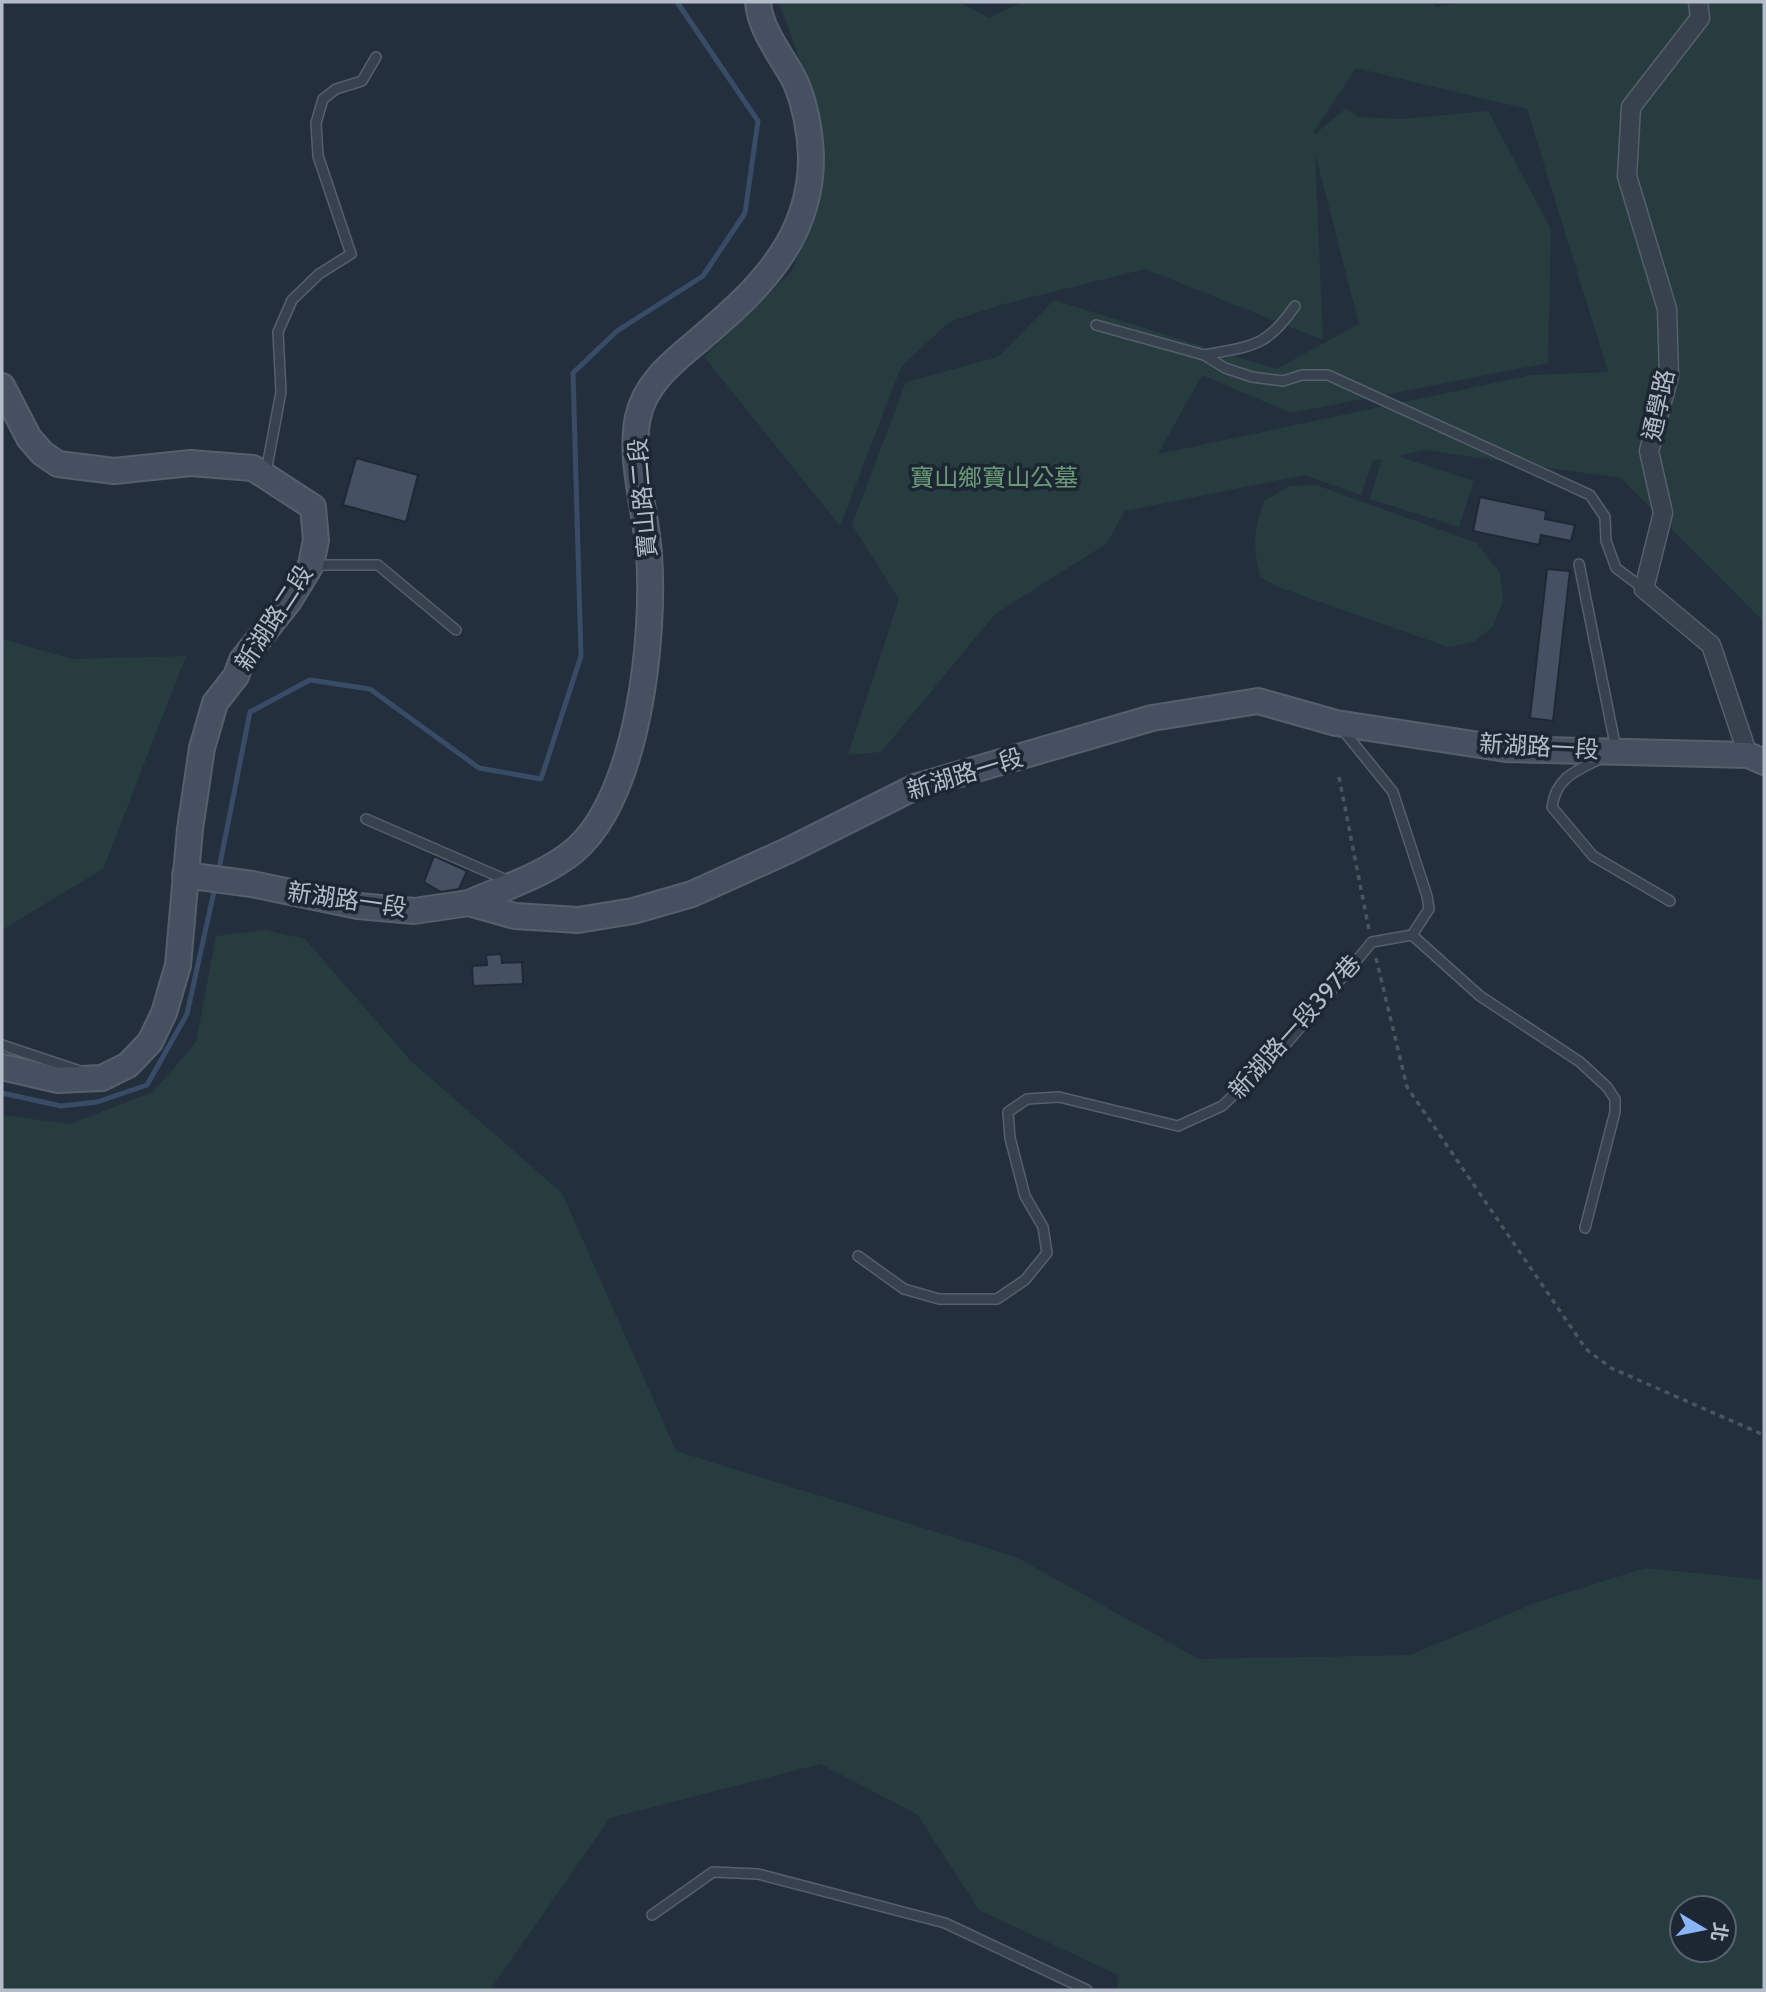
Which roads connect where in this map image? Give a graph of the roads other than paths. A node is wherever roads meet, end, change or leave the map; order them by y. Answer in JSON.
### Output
{"nodes":[{"id":1,"x":758,"y":2,"type":"edge"},
{"id":2,"x":1698,"y":2,"type":"edge"},
{"id":3,"x":376,"y":57,"type":"dead end"},
{"id":4,"x":1295,"y":306,"type":"dead end"},
{"id":5,"x":1096,"y":325,"type":"dead end"},
{"id":6,"x":1204,"y":355,"type":"junction"},
{"id":7,"x":2,"y":386,"type":"edge"},
{"id":8,"x":265,"y":474,"type":"junction"},
{"id":9,"x":1579,"y":564,"type":"dead end"},
{"id":10,"x":311,"y":565,"type":"junction"},
{"id":11,"x":1644,"y":589,"type":"junction"},
{"id":12,"x":456,"y":631,"type":"dead end"},
{"id":13,"x":1336,"y":723,"type":"junction"},
{"id":14,"x":1616,"y":752,"type":"junction"},
{"id":15,"x":1756,"y":759,"type":"edge"},
{"id":16,"x":366,"y":819,"type":"dead end"},
{"id":17,"x":185,"y":875,"type":"junction"},
{"id":18,"x":515,"y":883,"type":"junction"},
{"id":19,"x":1670,"y":901,"type":"dead end"},
{"id":20,"x":469,"y":903,"type":"junction"},
{"id":21,"x":1412,"y":935,"type":"junction"},
{"id":22,"x":2,"y":1045,"type":"edge"},
{"id":23,"x":2,"y":1068,"type":"edge"},
{"id":24,"x":102,"y":1078,"type":"junction"},
{"id":25,"x":1585,"y":1228,"type":"dead end"},
{"id":26,"x":858,"y":1256,"type":"dead end"},
{"id":27,"x":652,"y":1915,"type":"dead end"},
{"id":28,"x":1087,"y":1990,"type":"edge"}],
"edges":[{"from":1,"to":18,"type":"street","name":"寶山路二段"},
{"from":2,"to":11,"type":"street","name":"通學路"},
{"from":3,"to":8,"type":"lane"},
{"from":4,"to":6,"type":"lane"},
{"from":5,"to":6,"type":"lane"},
{"from":6,"to":11,"type":"lane"},
{"from":7,"to":8,"type":"street","name":"新湖路二段"},
{"from":8,"to":10,"type":"street","name":"新湖路二段"},
{"from":9,"to":14,"type":"lane"},
{"from":10,"to":12,"type":"lane"},
{"from":10,"to":17,"type":"street","name":"新湖路二段"},
{"from":11,"to":15,"type":"street"},
{"from":13,"to":14,"type":"street","name":"新湖路一段"},
{"from":13,"to":20,"type":"street","name":"新湖路一段"},
{"from":13,"to":21,"type":"lane"},
{"from":14,"to":15,"type":"street","name":"新湖路一段"},
{"from":14,"to":19,"type":"lane"},
{"from":16,"to":18,"type":"lane"},
{"from":17,"to":20,"type":"street","name":"新湖路一段"},
{"from":17,"to":24,"type":"street","name":"新湖路二段"},
{"from":18,"to":20,"type":"street","name":"寶山路二段"},
{"from":21,"to":25,"type":"lane"},
{"from":21,"to":26,"type":"lane","name":"新湖路一段397巷"},
{"from":22,"to":24,"type":"lane"},
{"from":23,"to":24,"type":"street"},
{"from":27,"to":28,"type":"lane"}]}
